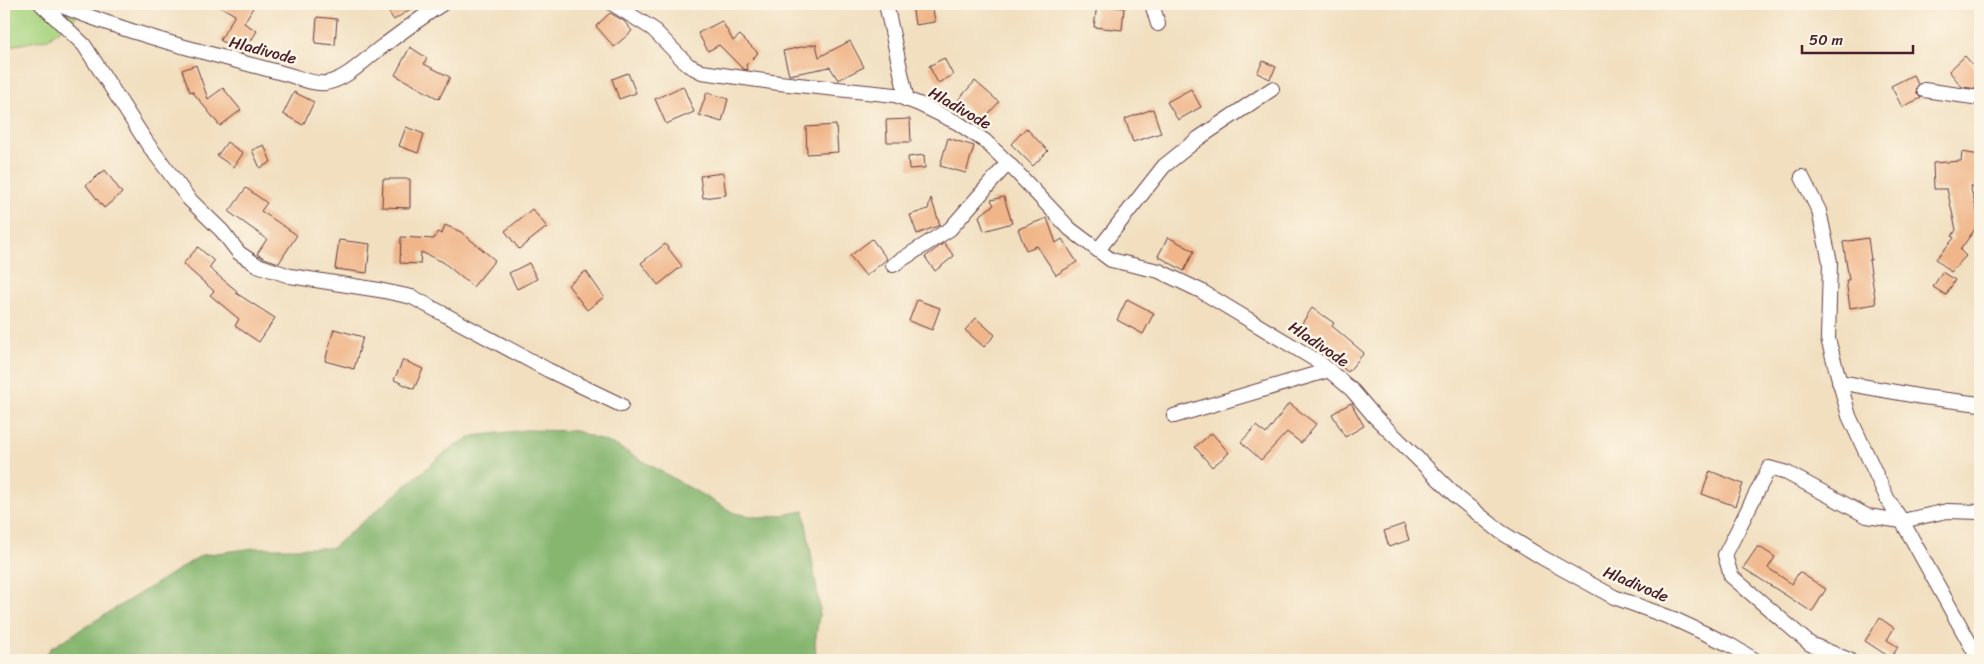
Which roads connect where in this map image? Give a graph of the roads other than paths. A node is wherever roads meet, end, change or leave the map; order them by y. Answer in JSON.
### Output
{"nodes":[{"id":1,"x":41,"y":4,"type":"edge"},
{"id":2,"x":56,"y":4,"type":"edge"},
{"id":3,"x":442,"y":4,"type":"edge"},
{"id":4,"x":613,"y":4,"type":"edge"},
{"id":5,"x":886,"y":4,"type":"edge"},
{"id":6,"x":1152,"y":4,"type":"edge"},
{"id":7,"x":1158,"y":24,"type":"dead end"},
{"id":8,"x":1272,"y":89,"type":"dead end"},
{"id":9,"x":1924,"y":90,"type":"dead end"},
{"id":10,"x":1980,"y":98,"type":"edge"},
{"id":11,"x":908,"y":100,"type":"junction"},
{"id":12,"x":1008,"y":163,"type":"junction"},
{"id":13,"x":1802,"y":177,"type":"dead end"},
{"id":14,"x":1098,"y":250,"type":"junction"},
{"id":15,"x":893,"y":265,"type":"dead end"},
{"id":16,"x":1329,"y":370,"type":"junction"},
{"id":17,"x":1840,"y":382,"type":"junction"},
{"id":18,"x":1980,"y":404,"type":"edge"},
{"id":19,"x":621,"y":405,"type":"dead end"},
{"id":20,"x":1174,"y":416,"type":"dead end"},
{"id":21,"x":1980,"y":512,"type":"edge"},
{"id":22,"x":1902,"y":521,"type":"junction"},
{"id":23,"x":1755,"y":660,"type":"edge"},
{"id":24,"x":1850,"y":660,"type":"edge"},
{"id":25,"x":1979,"y":660,"type":"edge"}],
"edges":[{"from":1,"to":19,"type":"street"},
{"from":2,"to":3,"type":"street","name":"Hladivode"},
{"from":4,"to":11,"type":"street","name":"Hladivode"},
{"from":5,"to":11,"type":"street","name":"Hladivode"},
{"from":6,"to":7,"type":"street"},
{"from":8,"to":14,"type":"street"},
{"from":9,"to":10,"type":"street"},
{"from":11,"to":12,"type":"street","name":"Hladivode"},
{"from":12,"to":14,"type":"street","name":"Hladivode"},
{"from":12,"to":15,"type":"street"},
{"from":13,"to":17,"type":"street"},
{"from":14,"to":16,"type":"street","name":"Hladivode"},
{"from":16,"to":20,"type":"street"},
{"from":16,"to":23,"type":"street","name":"Hladivode"},
{"from":17,"to":18,"type":"street"},
{"from":17,"to":22,"type":"street"},
{"from":21,"to":22,"type":"street"},
{"from":22,"to":24,"type":"street"},
{"from":22,"to":25,"type":"street"}]}
